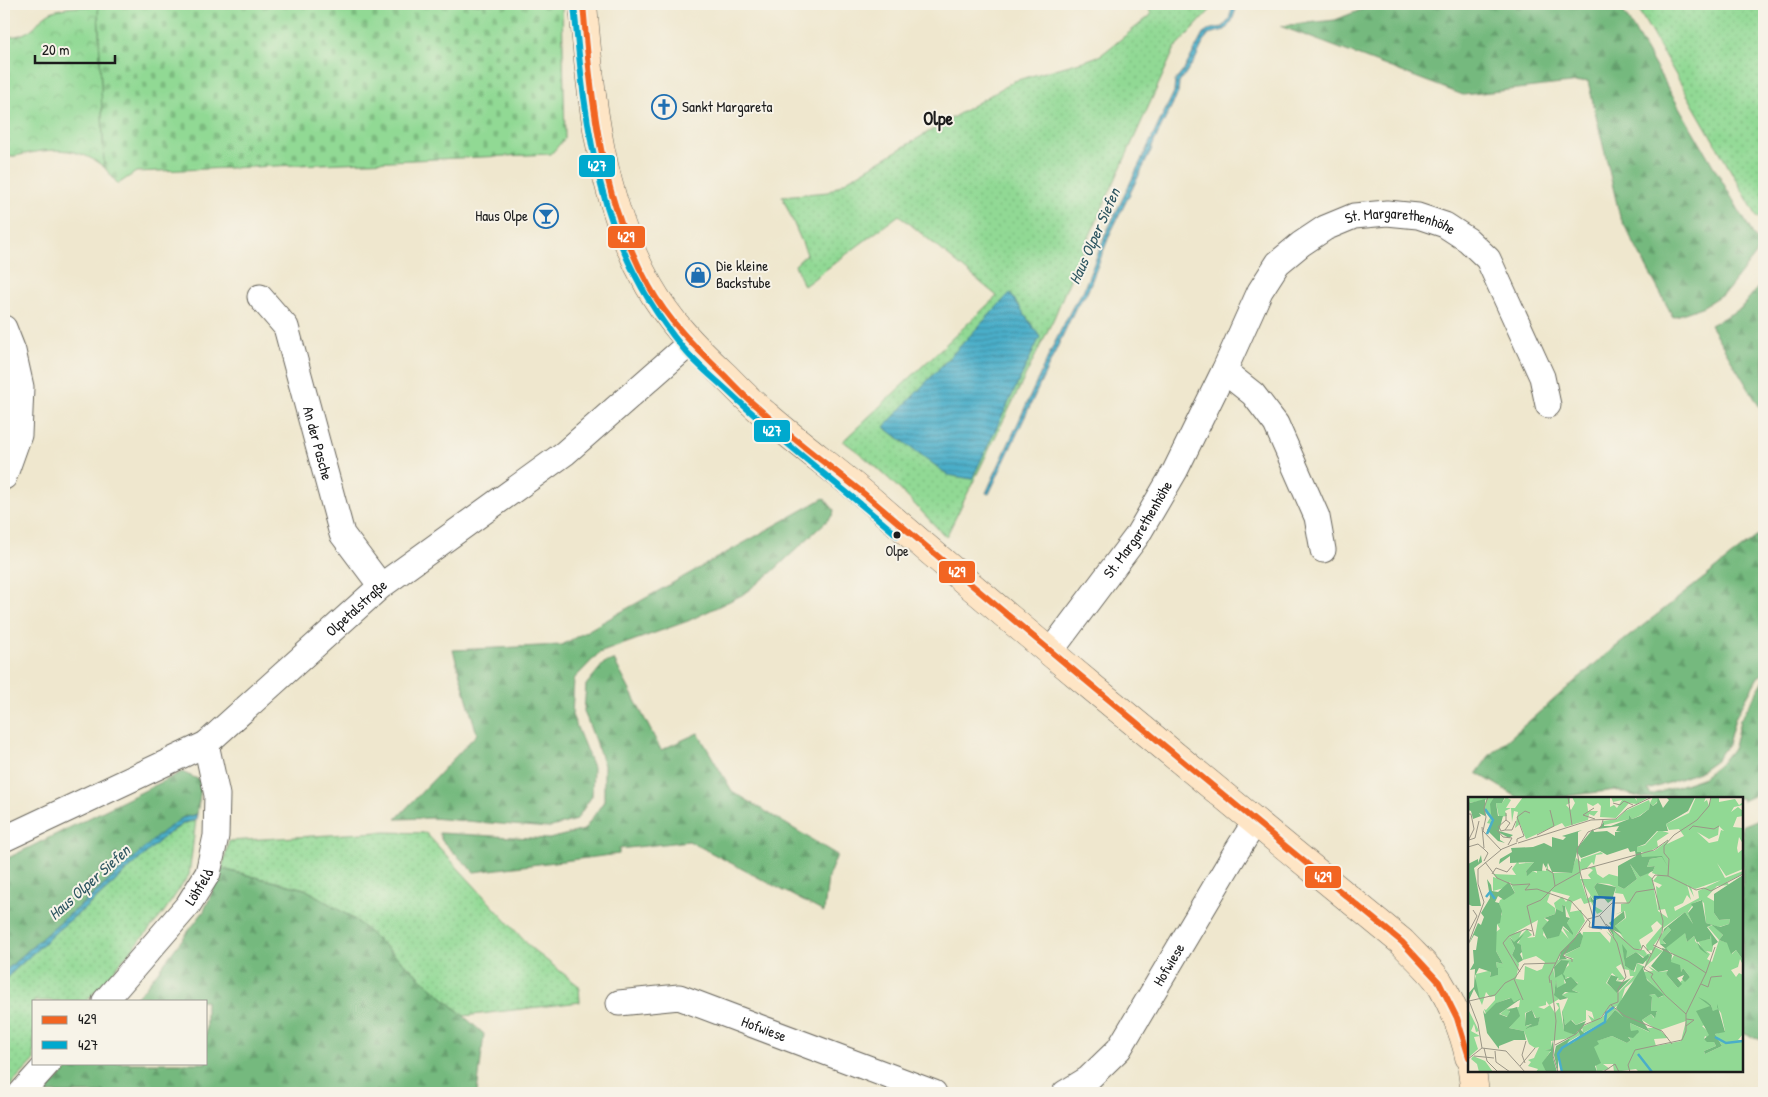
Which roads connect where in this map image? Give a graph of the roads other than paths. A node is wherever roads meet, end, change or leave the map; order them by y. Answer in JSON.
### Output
{"nodes":[{"id":1,"x":583,"y":4,"type":"edge"},
{"id":2,"x":260,"y":297,"type":"dead end"},
{"id":3,"x":4,"y":328,"type":"edge"},
{"id":4,"x":690,"y":343,"type":"junction"},
{"id":5,"x":1224,"y":371,"type":"junction"},
{"id":6,"x":1548,"y":405,"type":"dead end"},
{"id":7,"x":4,"y":477,"type":"edge"},
{"id":8,"x":1323,"y":550,"type":"dead end"},
{"id":9,"x":381,"y":586,"type":"junction"},
{"id":10,"x":1050,"y":652,"type":"junction"},
{"id":11,"x":206,"y":744,"type":"junction"},
{"id":12,"x":1255,"y":822,"type":"junction"},
{"id":13,"x":4,"y":839,"type":"edge"},
{"id":14,"x":106,"y":1000,"type":"edge"},
{"id":15,"x":619,"y":1003,"type":"dead end"},
{"id":16,"x":1468,"y":1052,"type":"edge"},
{"id":17,"x":47,"y":1064,"type":"edge"},
{"id":18,"x":1472,"y":1072,"type":"edge"},
{"id":19,"x":21,"y":1093,"type":"edge"},
{"id":20,"x":934,"y":1093,"type":"edge"},
{"id":21,"x":1065,"y":1093,"type":"edge"},
{"id":22,"x":1475,"y":1093,"type":"edge"}],
"edges":[{"from":1,"to":4,"type":"street"},
{"from":2,"to":9,"type":"street","name":"An der Pasche"},
{"from":3,"to":7,"type":"street"},
{"from":4,"to":9,"type":"street","name":"Olpetalstraße"},
{"from":4,"to":10,"type":"street"},
{"from":5,"to":6,"type":"street","name":"St. Margarethenhöhe"},
{"from":5,"to":8,"type":"street"},
{"from":5,"to":10,"type":"street","name":"St. Margarethenhöhe"},
{"from":9,"to":11,"type":"street","name":"Olpetalstraße"},
{"from":10,"to":12,"type":"street"},
{"from":11,"to":13,"type":"street","name":"Olpetalstraße"},
{"from":11,"to":14,"type":"street","name":"Löhfeld"},
{"from":12,"to":16,"type":"street"},
{"from":12,"to":21,"type":"street","name":"Hofwiese"},
{"from":15,"to":20,"type":"street","name":"Hofwiese"},
{"from":17,"to":19,"type":"street"},
{"from":18,"to":22,"type":"street"}]}
